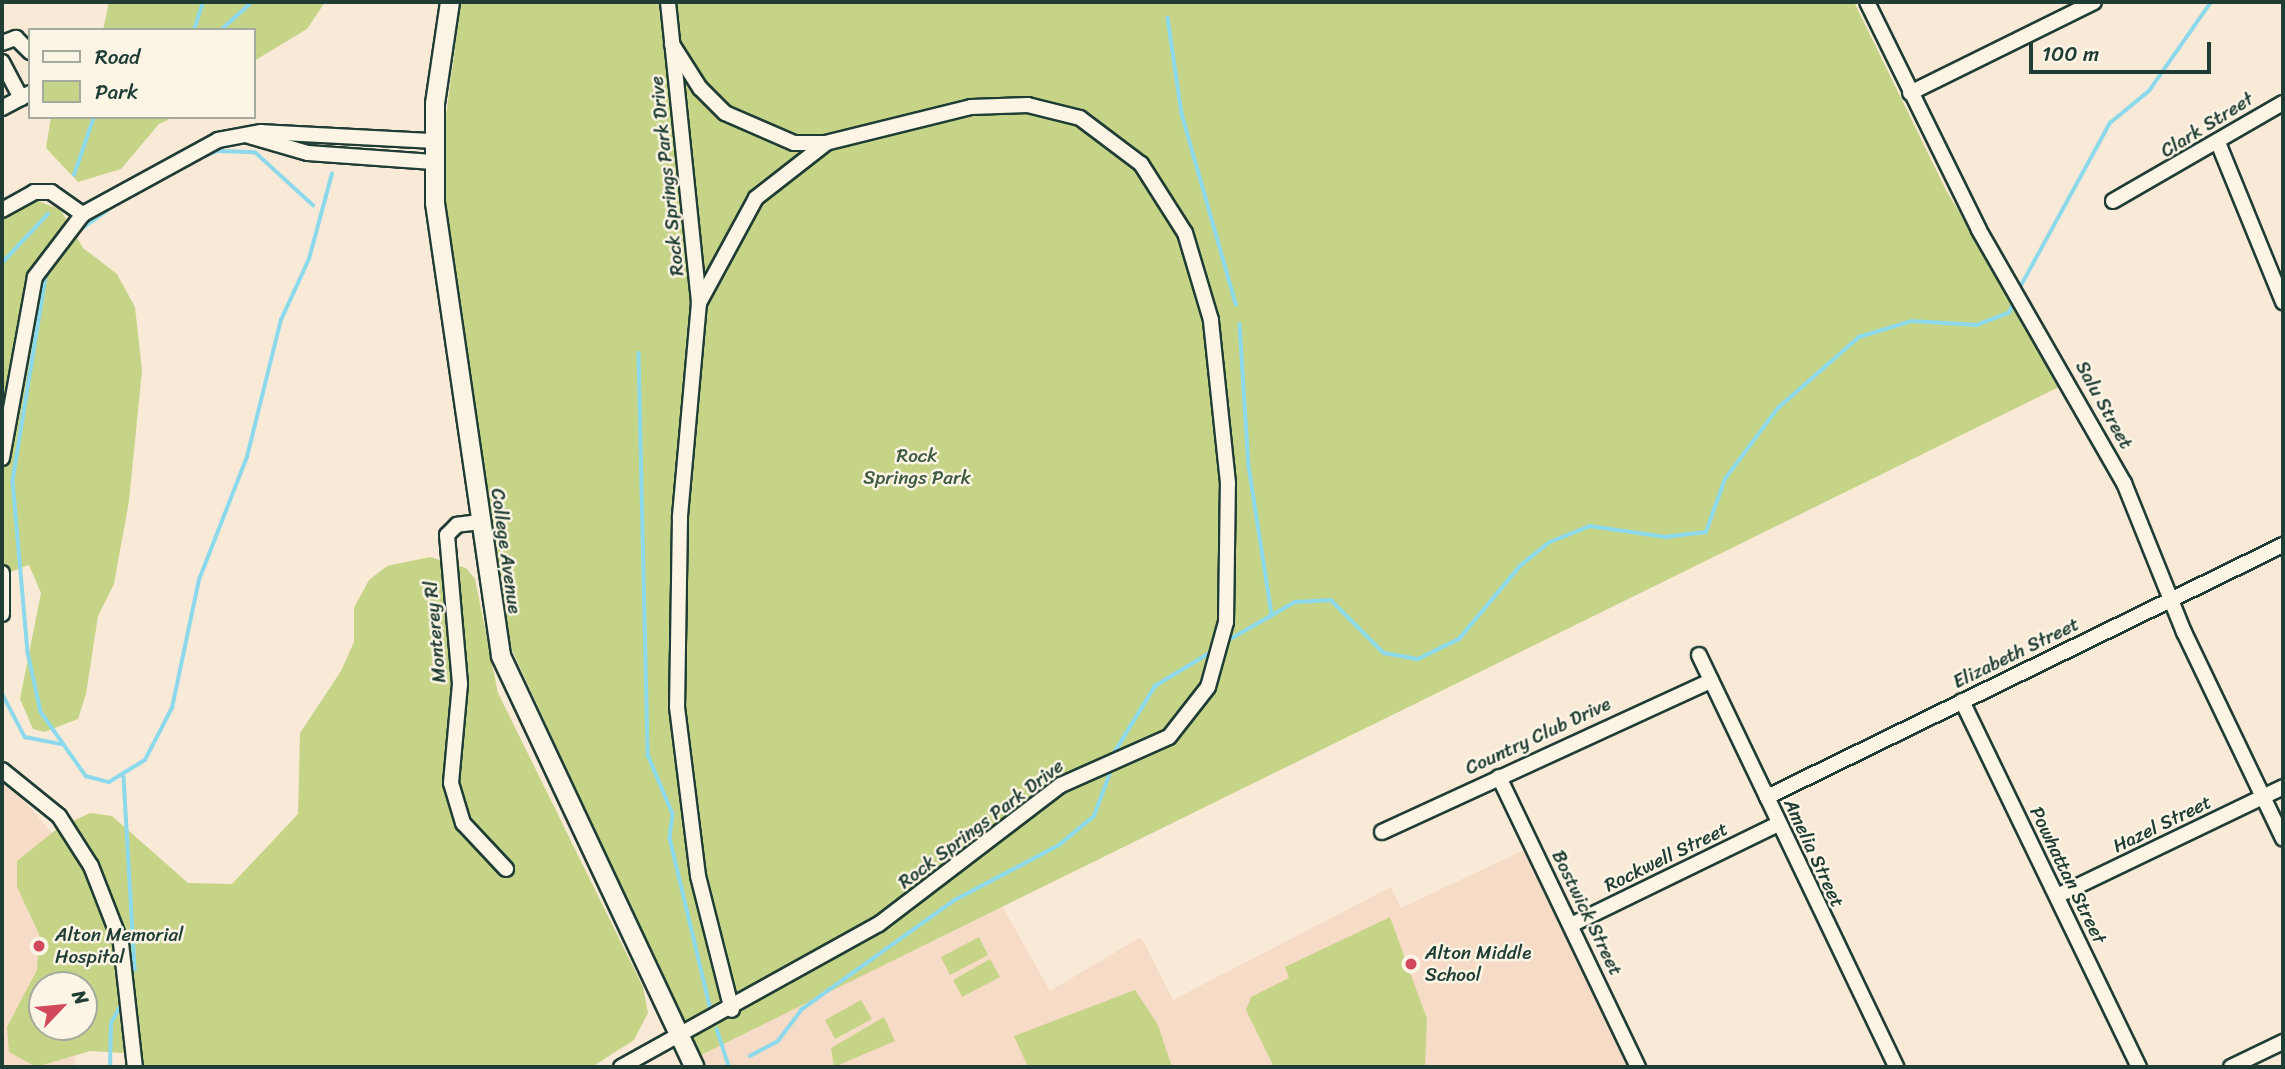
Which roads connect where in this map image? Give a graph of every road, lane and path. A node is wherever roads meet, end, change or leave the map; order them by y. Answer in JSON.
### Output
{"nodes":[{"id":1,"x":450,"y":2,"type":"edge"},
{"id":2,"x":668,"y":2,"type":"edge"},
{"id":3,"x":1867,"y":2,"type":"edge"},
{"id":4,"x":2094,"y":2,"type":"edge"},
{"id":5,"x":2,"y":43,"type":"edge"},
{"id":6,"x":672,"y":44,"type":"junction"},
{"id":7,"x":28,"y":49,"type":"edge"},
{"id":8,"x":2,"y":62,"type":"edge"},
{"id":9,"x":1910,"y":93,"type":"junction"},
{"id":10,"x":25,"y":95,"type":"edge"},
{"id":11,"x":2283,"y":103,"type":"edge"},
{"id":12,"x":2,"y":108,"type":"edge"},
{"id":13,"x":248,"y":136,"type":"junction"},
{"id":14,"x":433,"y":141,"type":"junction"},
{"id":15,"x":826,"y":143,"type":"junction"},
{"id":16,"x":2219,"y":145,"type":"junction"},
{"id":17,"x":433,"y":162,"type":"junction"},
{"id":18,"x":2113,"y":201,"type":"dead end"},
{"id":19,"x":2,"y":210,"type":"edge"},
{"id":20,"x":83,"y":214,"type":"junction"},
{"id":21,"x":2283,"y":302,"type":"edge"},
{"id":22,"x":699,"y":303,"type":"junction"},
{"id":23,"x":2,"y":458,"type":"edge"},
{"id":24,"x":480,"y":522,"type":"junction"},
{"id":25,"x":2283,"y":545,"type":"edge"},
{"id":26,"x":2,"y":573,"type":"edge"},
{"id":27,"x":2170,"y":599,"type":"junction"},
{"id":28,"x":2,"y":614,"type":"edge"},
{"id":29,"x":1699,"y":655,"type":"dead end"},
{"id":30,"x":1712,"y":681,"type":"junction"},
{"id":31,"x":1962,"y":701,"type":"junction"},
{"id":32,"x":2,"y":770,"type":"edge"},
{"id":33,"x":1499,"y":777,"type":"junction"},
{"id":34,"x":2283,"y":787,"type":"edge"},
{"id":35,"x":1766,"y":797,"type":"junction"},
{"id":36,"x":2263,"y":797,"type":"junction"},
{"id":37,"x":1777,"y":824,"type":"junction"},
{"id":38,"x":1382,"y":832,"type":"dead end"},
{"id":39,"x":2283,"y":839,"type":"edge"},
{"id":40,"x":506,"y":869,"type":"dead end"},
{"id":41,"x":2057,"y":895,"type":"junction"},
{"id":42,"x":1572,"y":925,"type":"junction"},
{"id":43,"x":732,"y":1010,"type":"junction"},
{"id":44,"x":679,"y":1037,"type":"junction"},
{"id":45,"x":2283,"y":1042,"type":"edge"},
{"id":46,"x":135,"y":1067,"type":"edge"},
{"id":47,"x":621,"y":1067,"type":"edge"},
{"id":48,"x":694,"y":1067,"type":"edge"},
{"id":49,"x":1638,"y":1067,"type":"edge"},
{"id":50,"x":1896,"y":1067,"type":"edge"},
{"id":51,"x":2139,"y":1067,"type":"edge"},
{"id":52,"x":2231,"y":1067,"type":"edge"}],
"edges":[{"from":1,"to":14,"type":"main road","name":"College Avenue"},
{"from":2,"to":6,"type":"street","name":"Rock Springs Park Drive"},
{"from":3,"to":9,"type":"street","name":"Salu Street"},
{"from":4,"to":9,"type":"street"},
{"from":5,"to":7,"type":"street"},
{"from":6,"to":15,"type":"street","name":"Rock Springs Park Drive"},
{"from":6,"to":22,"type":"street","name":"Rock Springs Park Drive"},
{"from":8,"to":10,"type":"street"},
{"from":9,"to":27,"type":"street","name":"Salu Street"},
{"from":10,"to":12,"type":"street"},
{"from":11,"to":16,"type":"street","name":"Clark Street"},
{"from":13,"to":14,"type":"street"},
{"from":13,"to":17,"type":"street"},
{"from":13,"to":20,"type":"street"},
{"from":14,"to":17,"type":"main road","name":"College Avenue"},
{"from":15,"to":22,"type":"street","name":"Rock Springs Park Drive"},
{"from":15,"to":43,"type":"street","name":"Rock Springs Park Drive"},
{"from":16,"to":18,"type":"street","name":"Clark Street"},
{"from":16,"to":21,"type":"street"},
{"from":17,"to":24,"type":"main road","name":"College Avenue"},
{"from":19,"to":20,"type":"street"},
{"from":20,"to":23,"type":"street"},
{"from":22,"to":43,"type":"street","name":"Rock Springs Park Drive"},
{"from":24,"to":40,"type":"street","name":"Monterey Rl"},
{"from":24,"to":44,"type":"main road","name":"College Avenue"},
{"from":25,"to":27,"type":"street","name":"Elizabeth Street"},
{"from":26,"to":28,"type":"street"},
{"from":27,"to":31,"type":"street","name":"Elizabeth Street"},
{"from":27,"to":36,"type":"street","name":"Salu Street"},
{"from":29,"to":30,"type":"street","name":"Amelia Street"},
{"from":30,"to":33,"type":"street","name":"Country Club Drive"},
{"from":30,"to":35,"type":"street","name":"Amelia Street"},
{"from":31,"to":35,"type":"street","name":"Elizabeth Street"},
{"from":31,"to":41,"type":"street","name":"Powhattan Street"},
{"from":32,"to":46,"type":"street"},
{"from":33,"to":38,"type":"street","name":"Country Club Drive"},
{"from":33,"to":42,"type":"street","name":"Bostwick Street"},
{"from":34,"to":36,"type":"street","name":"Hazel Street"},
{"from":35,"to":37,"type":"street","name":"Amelia Street"},
{"from":36,"to":39,"type":"street","name":"Salu Street"},
{"from":36,"to":41,"type":"street","name":"Hazel Street"},
{"from":37,"to":42,"type":"street","name":"Rockwell Street"},
{"from":37,"to":50,"type":"street","name":"Amelia Street"},
{"from":41,"to":51,"type":"street","name":"Powhattan Street"},
{"from":42,"to":49,"type":"street","name":"Bostwick Street"},
{"from":43,"to":44,"type":"street","name":"Rock Springs Park Drive"},
{"from":44,"to":47,"type":"street","name":"Rock Springs Park Drive"},
{"from":44,"to":48,"type":"main road","name":"College Avenue"},
{"from":45,"to":52,"type":"street"}]}
